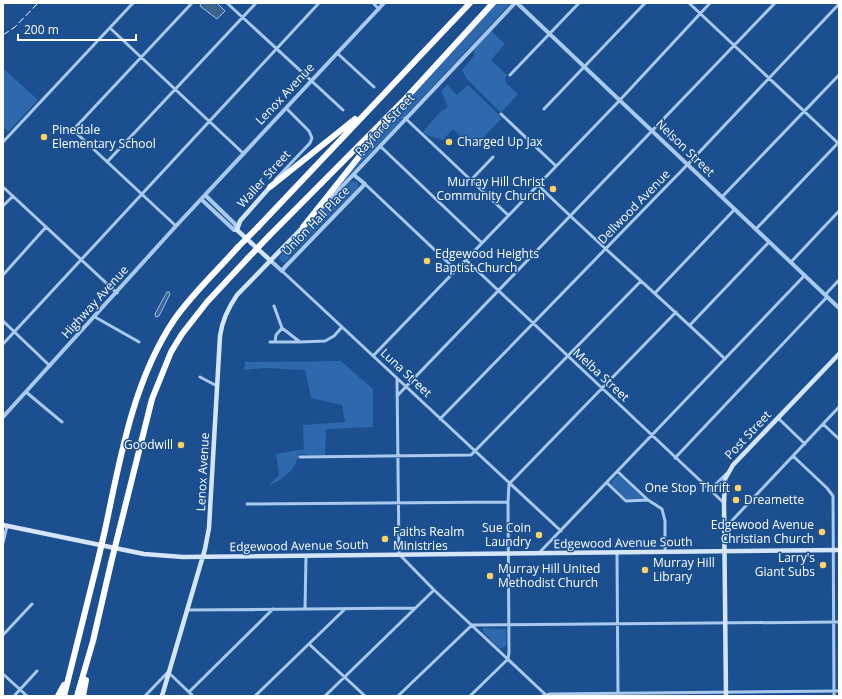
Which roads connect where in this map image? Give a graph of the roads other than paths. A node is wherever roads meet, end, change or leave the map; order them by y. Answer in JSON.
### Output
{"nodes":[{"id":1,"x":134,"y":3,"type":"edge"},
{"id":2,"x":192,"y":3,"type":"edge"},
{"id":3,"x":227,"y":3,"type":"edge"},
{"id":4,"x":256,"y":3,"type":"edge"},
{"id":5,"x":319,"y":3,"type":"edge"},
{"id":6,"x":373,"y":3,"type":"edge"},
{"id":7,"x":384,"y":3,"type":"edge"},
{"id":8,"x":470,"y":3,"type":"edge"},
{"id":9,"x":493,"y":3,"type":"edge"},
{"id":10,"x":516,"y":3,"type":"edge"},
{"id":11,"x":579,"y":3,"type":"edge"},
{"id":12,"x":645,"y":3,"type":"edge"},
{"id":13,"x":689,"y":3,"type":"edge"},
{"id":14,"x":710,"y":3,"type":"edge"},
{"id":15,"x":775,"y":3,"type":"edge"},
{"id":16,"x":839,"y":4,"type":"edge"},
{"id":17,"x":379,"y":9,"type":"junction"},
{"id":18,"x":700,"y":14,"type":"junction"},
{"id":19,"x":243,"y":17,"type":"junction"},
{"id":20,"x":110,"y":28,"type":"junction"},
{"id":21,"x":550,"y":34,"type":"junction"},
{"id":22,"x":735,"y":46,"type":"junction"},
{"id":23,"x":277,"y":49,"type":"junction"},
{"id":24,"x":337,"y":53,"type":"junction"},
{"id":25,"x":141,"y":58,"type":"junction"},
{"id":26,"x":584,"y":66,"type":"junction"},
{"id":27,"x":401,"y":75,"type":"junction"},
{"id":28,"x":510,"y":75,"type":"dead end"},
{"id":29,"x":839,"y":75,"type":"edge"},
{"id":30,"x":769,"y":78,"type":"junction"},
{"id":31,"x":311,"y":81,"type":"junction"},
{"id":32,"x":374,"y":87,"type":"dead end"},
{"id":33,"x":175,"y":89,"type":"junction"},
{"id":34,"x":406,"y":98,"type":"junction"},
{"id":35,"x":620,"y":100,"type":"junction"},
{"id":36,"x":286,"y":108,"type":"junction"},
{"id":37,"x":544,"y":109,"type":"dead end"},
{"id":38,"x":343,"y":110,"type":"dead end"},
{"id":39,"x":804,"y":111,"type":"junction"},
{"id":40,"x":501,"y":114,"type":"dead end"},
{"id":41,"x":405,"y":118,"type":"junction"},
{"id":42,"x":209,"y":122,"type":"junction"},
{"id":43,"x":653,"y":132,"type":"junction"},
{"id":44,"x":3,"y":142,"type":"edge"},
{"id":45,"x":839,"y":143,"type":"edge"},
{"id":46,"x":380,"y":146,"type":"junction"},
{"id":47,"x":244,"y":154,"type":"junction"},
{"id":48,"x":493,"y":157,"type":"dead end"},
{"id":49,"x":108,"y":162,"type":"junction"},
{"id":50,"x":687,"y":165,"type":"junction"},
{"id":51,"x":556,"y":166,"type":"junction"},
{"id":52,"x":354,"y":175,"type":"junction"},
{"id":53,"x":471,"y":180,"type":"junction"},
{"id":54,"x":364,"y":184,"type":"junction"},
{"id":55,"x":538,"y":185,"type":"junction"},
{"id":56,"x":3,"y":187,"type":"edge"},
{"id":57,"x":270,"y":187,"type":"junction"},
{"id":58,"x":142,"y":194,"type":"junction"},
{"id":59,"x":13,"y":196,"type":"junction"},
{"id":60,"x":205,"y":196,"type":"junction"},
{"id":61,"x":722,"y":197,"type":"junction"},
{"id":62,"x":202,"y":200,"type":"junction"},
{"id":63,"x":3,"y":206,"type":"edge"},
{"id":64,"x":735,"y":209,"type":"junction"},
{"id":65,"x":839,"y":211,"type":"edge"},
{"id":66,"x":508,"y":215,"type":"junction"},
{"id":67,"x":570,"y":218,"type":"junction"},
{"id":68,"x":176,"y":226,"type":"junction"},
{"id":69,"x":46,"y":227,"type":"junction"},
{"id":70,"x":303,"y":227,"type":"junction"},
{"id":71,"x":237,"y":230,"type":"junction"},
{"id":72,"x":756,"y":230,"type":"junction"},
{"id":73,"x":770,"y":242,"type":"junction"},
{"id":74,"x":482,"y":243,"type":"junction"},
{"id":75,"x":605,"y":250,"type":"junction"},
{"id":76,"x":81,"y":259,"type":"junction"},
{"id":77,"x":466,"y":260,"type":"junction"},
{"id":78,"x":272,"y":261,"type":"junction"},
{"id":79,"x":791,"y":262,"type":"junction"},
{"id":80,"x":282,"y":270,"type":"junction"},
{"id":81,"x":456,"y":270,"type":"junction"},
{"id":82,"x":3,"y":275,"type":"edge"},
{"id":83,"x":805,"y":275,"type":"junction"},
{"id":84,"x":839,"y":280,"type":"edge"},
{"id":85,"x":641,"y":281,"type":"junction"},
{"id":86,"x":499,"y":292,"type":"junction"},
{"id":87,"x":117,"y":293,"type":"junction"},
{"id":88,"x":655,"y":293,"type":"junction"},
{"id":89,"x":826,"y":296,"type":"junction"},
{"id":90,"x":274,"y":306,"type":"dead end"},
{"id":91,"x":839,"y":308,"type":"edge"},
{"id":92,"x":676,"y":312,"type":"junction"},
{"id":93,"x":95,"y":317,"type":"junction"},
{"id":94,"x":3,"y":322,"type":"edge"},
{"id":95,"x":533,"y":324,"type":"junction"},
{"id":96,"x":342,"y":326,"type":"junction"},
{"id":97,"x":690,"y":326,"type":"junction"},
{"id":98,"x":282,"y":328,"type":"junction"},
{"id":99,"x":14,"y":332,"type":"junction"},
{"id":100,"x":139,"y":342,"type":"dead end"},
{"id":101,"x":270,"y":342,"type":"dead end"},
{"id":102,"x":275,"y":342,"type":"junction"},
{"id":103,"x":300,"y":342,"type":"junction"},
{"id":104,"x":3,"y":344,"type":"edge"},
{"id":105,"x":839,"y":354,"type":"edge"},
{"id":106,"x":373,"y":356,"type":"junction"},
{"id":107,"x":568,"y":357,"type":"junction"},
{"id":108,"x":725,"y":359,"type":"junction"},
{"id":109,"x":50,"y":366,"type":"junction"},
{"id":110,"x":200,"y":377,"type":"dead end"},
{"id":111,"x":397,"y":378,"type":"junction"},
{"id":112,"x":217,"y":386,"type":"junction"},
{"id":113,"x":406,"y":387,"type":"junction"},
{"id":114,"x":601,"y":389,"type":"junction"},
{"id":115,"x":26,"y":392,"type":"junction"},
{"id":116,"x":397,"y":396,"type":"junction"},
{"id":117,"x":839,"y":407,"type":"edge"},
{"id":118,"x":3,"y":417,"type":"edge"},
{"id":119,"x":778,"y":418,"type":"junction"},
{"id":120,"x":440,"y":419,"type":"junction"},
{"id":121,"x":62,"y":422,"type":"dead end"},
{"id":122,"x":823,"y":424,"type":"junction"},
{"id":123,"x":652,"y":436,"type":"junction"},
{"id":124,"x":839,"y":439,"type":"edge"},
{"id":125,"x":805,"y":444,"type":"junction"},
{"id":126,"x":475,"y":452,"type":"junction"},
{"id":127,"x":398,"y":456,"type":"junction"},
{"id":128,"x":793,"y":456,"type":"junction"},
{"id":129,"x":300,"y":457,"type":"dead end"},
{"id":130,"x":675,"y":458,"type":"junction"},
{"id":131,"x":729,"y":471,"type":"junction"},
{"id":132,"x":618,"y":472,"type":"junction"},
{"id":133,"x":607,"y":483,"type":"junction"},
{"id":134,"x":509,"y":484,"type":"junction"},
{"id":135,"x":710,"y":490,"type":"junction"},
{"id":136,"x":648,"y":500,"type":"junction"},
{"id":137,"x":508,"y":502,"type":"junction"},
{"id":138,"x":724,"y":503,"type":"junction"},
{"id":139,"x":247,"y":504,"type":"dead end"},
{"id":140,"x":398,"y":504,"type":"junction"},
{"id":141,"x":5,"y":525,"type":"edge"},
{"id":142,"x":724,"y":528,"type":"junction"},
{"id":143,"x":561,"y":531,"type":"junction"},
{"id":144,"x":3,"y":543,"type":"edge"},
{"id":145,"x":832,"y":550,"type":"junction"},
{"id":146,"x":839,"y":550,"type":"edge"},
{"id":147,"x":725,"y":551,"type":"junction"},
{"id":148,"x":617,"y":552,"type":"junction"},
{"id":149,"x":665,"y":552,"type":"junction"},
{"id":150,"x":399,"y":554,"type":"junction"},
{"id":151,"x":508,"y":554,"type":"junction"},
{"id":152,"x":539,"y":554,"type":"junction"},
{"id":153,"x":306,"y":556,"type":"junction"},
{"id":154,"x":203,"y":557,"type":"junction"},
{"id":155,"x":434,"y":590,"type":"junction"},
{"id":156,"x":32,"y":604,"type":"dead end"},
{"id":157,"x":415,"y":608,"type":"junction"},
{"id":158,"x":273,"y":609,"type":"junction"},
{"id":159,"x":305,"y":609,"type":"junction"},
{"id":160,"x":345,"y":609,"type":"junction"},
{"id":161,"x":187,"y":610,"type":"junction"},
{"id":162,"x":834,"y":622,"type":"junction"},
{"id":163,"x":839,"y":622,"type":"edge"},
{"id":164,"x":725,"y":623,"type":"junction"},
{"id":165,"x":472,"y":625,"type":"junction"},
{"id":166,"x":617,"y":625,"type":"junction"},
{"id":167,"x":509,"y":626,"type":"junction"},
{"id":168,"x":3,"y":636,"type":"edge"},
{"id":169,"x":309,"y":644,"type":"junction"},
{"id":170,"x":508,"y":659,"type":"junction"},
{"id":171,"x":87,"y":664,"type":"junction"},
{"id":172,"x":37,"y":671,"type":"dead end"},
{"id":173,"x":168,"y":672,"type":"junction"},
{"id":174,"x":3,"y":674,"type":"edge"},
{"id":175,"x":69,"y":675,"type":"junction"},
{"id":176,"x":344,"y":677,"type":"junction"},
{"id":177,"x":20,"y":689,"type":"junction"},
{"id":178,"x":834,"y":691,"type":"junction"},
{"id":179,"x":839,"y":691,"type":"edge"},
{"id":180,"x":189,"y":692,"type":"junction"},
{"id":181,"x":726,"y":694,"type":"edge"},
{"id":182,"x":545,"y":695,"type":"edge"},
{"id":183,"x":618,"y":695,"type":"edge"},
{"id":184,"x":14,"y":696,"type":"edge"},
{"id":185,"x":27,"y":696,"type":"edge"},
{"id":186,"x":58,"y":696,"type":"edge"},
{"id":187,"x":64,"y":696,"type":"edge"},
{"id":188,"x":77,"y":696,"type":"edge"},
{"id":189,"x":83,"y":696,"type":"edge"},
{"id":190,"x":145,"y":696,"type":"edge"},
{"id":191,"x":162,"y":696,"type":"edge"},
{"id":192,"x":193,"y":696,"type":"edge"},
{"id":193,"x":255,"y":696,"type":"edge"},
{"id":194,"x":325,"y":696,"type":"edge"},
{"id":195,"x":364,"y":696,"type":"edge"},
{"id":196,"x":398,"y":696,"type":"edge"},
{"id":197,"x":470,"y":696,"type":"edge"},
{"id":198,"x":834,"y":696,"type":"edge"}],
"edges":[{"from":1,"to":20,"type":"street"},
{"from":2,"to":25,"type":"street"},
{"from":3,"to":19,"type":"street"},
{"from":4,"to":19,"type":"street"},
{"from":5,"to":23,"type":"street"},
{"from":6,"to":17,"type":"street"},
{"from":7,"to":17,"type":"street","name":"Lenox Avenue"},
{"from":8,"to":27,"type":"highway"},
{"from":9,"to":34,"type":"highway"},
{"from":10,"to":21,"type":"street","name":"Nelson Street"},
{"from":10,"to":41,"type":"street","name":"Rayford Street"},
{"from":11,"to":21,"type":"street"},
{"from":12,"to":26,"type":"street"},
{"from":13,"to":18,"type":"street"},
{"from":14,"to":18,"type":"street"},
{"from":15,"to":22,"type":"street"},
{"from":16,"to":30,"type":"street","name":"Dellwood Avenue"},
{"from":17,"to":24,"type":"street","name":"Lenox Avenue"},
{"from":18,"to":22,"type":"street"},
{"from":18,"to":35,"type":"street"},
{"from":19,"to":23,"type":"street"},
{"from":19,"to":33,"type":"street"},
{"from":20,"to":25,"type":"street"},
{"from":20,"to":44,"type":"street"},
{"from":21,"to":26,"type":"street","name":"Nelson Street"},
{"from":21,"to":28,"type":"street"},
{"from":22,"to":30,"type":"street"},
{"from":22,"to":43,"type":"street"},
{"from":23,"to":31,"type":"street"},
{"from":23,"to":42,"type":"street"},
{"from":24,"to":31,"type":"street","name":"Lenox Avenue"},
{"from":24,"to":32,"type":"street"},
{"from":25,"to":33,"type":"street"},
{"from":25,"to":49,"type":"street"},
{"from":26,"to":35,"type":"street","name":"Nelson Street"},
{"from":26,"to":37,"type":"street"},
{"from":27,"to":57,"type":"highway"},
{"from":27,"to":175,"type":"highway","bridge":true},
{"from":29,"to":39,"type":"street"},
{"from":30,"to":39,"type":"street"},
{"from":30,"to":50,"type":"street","name":"Dellwood Avenue"},
{"from":31,"to":36,"type":"street","name":"Lenox Avenue"},
{"from":31,"to":38,"type":"street"},
{"from":33,"to":42,"type":"street"},
{"from":33,"to":49,"type":"street"},
{"from":34,"to":70,"type":"highway"},
{"from":34,"to":171,"type":"highway","bridge":true},
{"from":35,"to":43,"type":"street","name":"Nelson Street"},
{"from":35,"to":51,"type":"street"},
{"from":36,"to":47,"type":"street","name":"Lenox Avenue"},
{"from":36,"to":57,"type":"street","name":"Waller Street"},
{"from":39,"to":45,"type":"street"},
{"from":39,"to":61,"type":"street"},
{"from":40,"to":51,"type":"street"},
{"from":41,"to":46,"type":"street","name":"Rayford Street"},
{"from":41,"to":53,"type":"street"},
{"from":42,"to":47,"type":"street"},
{"from":42,"to":58,"type":"street"},
{"from":43,"to":50,"type":"street","name":"Nelson Street"},
{"from":43,"to":67,"type":"street"},
{"from":45,"to":72,"type":"street"},
{"from":46,"to":52,"type":"street","name":"Rayford Street"},
{"from":46,"to":74,"type":"street"},
{"from":47,"to":60,"type":"street","name":"Lenox Avenue"},
{"from":48,"to":53,"type":"street"},
{"from":49,"to":58,"type":"street"},
{"from":50,"to":61,"type":"street","name":"Nelson Street"},
{"from":50,"to":75,"type":"street","name":"Dellwood Avenue"},
{"from":51,"to":55,"type":"street"},
{"from":52,"to":54,"type":"street"},
{"from":52,"to":70,"type":"street","name":"Rayford Street"},
{"from":53,"to":66,"type":"street"},
{"from":54,"to":80,"type":"street","name":"Union Hall Place"},
{"from":54,"to":81,"type":"street"},
{"from":55,"to":66,"type":"street"},
{"from":55,"to":67,"type":"street"},
{"from":56,"to":59,"type":"street"},
{"from":57,"to":71,"type":"main road","name":"Waller Street"},
{"from":58,"to":68,"type":"street"},
{"from":58,"to":76,"type":"street"},
{"from":59,"to":63,"type":"street"},
{"from":59,"to":69,"type":"street"},
{"from":60,"to":62,"type":"street","name":"Lenox Avenue"},
{"from":60,"to":71,"type":"street","name":"Luna Street"},
{"from":61,"to":64,"type":"street","name":"Nelson Street"},
{"from":62,"to":68,"type":"street","name":"Highway Avenue"},
{"from":62,"to":71,"type":"street","name":"Luna Street"},
{"from":64,"to":72,"type":"street","name":"Nelson Street"},
{"from":64,"to":88,"type":"street"},
{"from":65,"to":79,"type":"street"},
{"from":66,"to":74,"type":"street"},
{"from":67,"to":75,"type":"street"},
{"from":67,"to":86,"type":"street"},
{"from":68,"to":87,"type":"street","name":"Highway Avenue"},
{"from":69,"to":76,"type":"street"},
{"from":69,"to":82,"type":"street"},
{"from":70,"to":78,"type":"main road","name":"Rayford Street"},
{"from":71,"to":78,"type":"main road","name":"Luna Street"},
{"from":72,"to":73,"type":"street","name":"Nelson Street"},
{"from":73,"to":79,"type":"street","name":"Nelson Street"},
{"from":73,"to":97,"type":"street"},
{"from":74,"to":77,"type":"street"},
{"from":75,"to":85,"type":"street"},
{"from":75,"to":95,"type":"street","name":"Dellwood Avenue"},
{"from":76,"to":87,"type":"street"},
{"from":76,"to":99,"type":"street"},
{"from":77,"to":81,"type":"street"},
{"from":77,"to":86,"type":"street","name":"Melba Street"},
{"from":78,"to":80,"type":"street","name":"Luna Street"},
{"from":78,"to":112,"type":"main road","name":"Lenox Avenue"},
{"from":79,"to":83,"type":"street","name":"Nelson Street"},
{"from":80,"to":96,"type":"street","name":"Luna Street"},
{"from":81,"to":106,"type":"street"},
{"from":83,"to":89,"type":"street","name":"Nelson Street"},
{"from":83,"to":108,"type":"street"},
{"from":84,"to":89,"type":"street"},
{"from":85,"to":88,"type":"street"},
{"from":85,"to":107,"type":"street"},
{"from":86,"to":95,"type":"street","name":"Melba Street"},
{"from":86,"to":113,"type":"street"},
{"from":87,"to":93,"type":"street","name":"Highway Avenue"},
{"from":88,"to":92,"type":"street"},
{"from":89,"to":91,"type":"street","name":"Nelson Street"},
{"from":89,"to":130,"type":"street"},
{"from":90,"to":98,"type":"street"},
{"from":92,"to":97,"type":"street"},
{"from":92,"to":114,"type":"street"},
{"from":93,"to":100,"type":"street"},
{"from":93,"to":109,"type":"street","name":"Highway Avenue"},
{"from":94,"to":99,"type":"street"},
{"from":95,"to":107,"type":"street","name":"Melba Street"},
{"from":95,"to":120,"type":"street","name":"Dellwood Avenue"},
{"from":96,"to":103,"type":"street"},
{"from":96,"to":106,"type":"street","name":"Luna Street"},
{"from":97,"to":108,"type":"street"},
{"from":98,"to":102,"type":"street"},
{"from":98,"to":103,"type":"street"},
{"from":99,"to":104,"type":"street"},
{"from":99,"to":109,"type":"street"},
{"from":101,"to":102,"type":"street"},
{"from":102,"to":103,"type":"street"},
{"from":105,"to":119,"type":"main road","name":"Post Street"},
{"from":106,"to":111,"type":"street","name":"Luna Street"},
{"from":107,"to":114,"type":"street","name":"Melba Street"},
{"from":107,"to":126,"type":"street"},
{"from":108,"to":123,"type":"street"},
{"from":109,"to":115,"type":"street","name":"Highway Avenue"},
{"from":110,"to":112,"type":"street"},
{"from":111,"to":113,"type":"street","name":"Luna Street"},
{"from":111,"to":116,"type":"street"},
{"from":112,"to":154,"type":"main road","name":"Lenox Avenue"},
{"from":113,"to":116,"type":"street"},
{"from":113,"to":120,"type":"street","name":"Luna Street"},
{"from":114,"to":123,"type":"street","name":"Melba Street"},
{"from":114,"to":134,"type":"street"},
{"from":115,"to":118,"type":"street","name":"Highway Avenue"},
{"from":115,"to":121,"type":"street"},
{"from":116,"to":127,"type":"street"},
{"from":117,"to":122,"type":"street"},
{"from":119,"to":125,"type":"street"},
{"from":119,"to":131,"type":"main road","name":"Post Street"},
{"from":120,"to":126,"type":"street","name":"Luna Street"},
{"from":122,"to":124,"type":"street"},
{"from":122,"to":125,"type":"street"},
{"from":123,"to":130,"type":"street","name":"Melba Street"},
{"from":123,"to":132,"type":"street"},
{"from":125,"to":128,"type":"street"},
{"from":126,"to":127,"type":"street"},
{"from":126,"to":134,"type":"street","name":"Luna Street"},
{"from":127,"to":129,"type":"street"},
{"from":127,"to":140,"type":"street"},
{"from":128,"to":142,"type":"street"},
{"from":128,"to":145,"type":"street"},
{"from":130,"to":135,"type":"street","name":"Melba Street"},
{"from":131,"to":135,"type":"street"},
{"from":131,"to":138,"type":"main road","name":"Post Street"},
{"from":132,"to":133,"type":"street"},
{"from":132,"to":136,"type":"street"},
{"from":133,"to":136,"type":"street"},
{"from":133,"to":143,"type":"street"},
{"from":134,"to":137,"type":"street"},
{"from":134,"to":143,"type":"street","name":"Luna Street"},
{"from":135,"to":138,"type":"street","name":"Melba Street"},
{"from":136,"to":149,"type":"street"},
{"from":137,"to":140,"type":"street"},
{"from":137,"to":151,"type":"street"},
{"from":138,"to":142,"type":"main road","name":"Post Street"},
{"from":139,"to":140,"type":"street"},
{"from":140,"to":150,"type":"street"},
{"from":141,"to":144,"type":"street"},
{"from":141,"to":154,"type":"main road","name":"Edgewood Avenue South"},
{"from":142,"to":147,"type":"main road","name":"Post Street"},
{"from":143,"to":152,"type":"street"},
{"from":145,"to":146,"type":"main road","name":"Edgewood Avenue South"},
{"from":145,"to":147,"type":"main road","name":"Edgewood Avenue South"},
{"from":145,"to":162,"type":"street"},
{"from":147,"to":149,"type":"main road","name":"Edgewood Avenue South"},
{"from":147,"to":164,"type":"main road","name":"Post Street"},
{"from":148,"to":149,"type":"main road","name":"Edgewood Avenue South"},
{"from":148,"to":152,"type":"main road","name":"Edgewood Avenue South"},
{"from":148,"to":166,"type":"street"},
{"from":150,"to":151,"type":"main road","name":"Edgewood Avenue South"},
{"from":150,"to":153,"type":"main road","name":"Edgewood Avenue South"},
{"from":150,"to":155,"type":"street"},
{"from":151,"to":152,"type":"main road","name":"Edgewood Avenue South"},
{"from":151,"to":167,"type":"street"},
{"from":153,"to":154,"type":"main road","name":"Edgewood Avenue South"},
{"from":153,"to":159,"type":"street"},
{"from":154,"to":161,"type":"main road","name":"Lenox Avenue"},
{"from":155,"to":157,"type":"street"},
{"from":155,"to":165,"type":"street"},
{"from":156,"to":168,"type":"street"},
{"from":157,"to":160,"type":"street"},
{"from":157,"to":176,"type":"street"},
{"from":158,"to":159,"type":"street"},
{"from":158,"to":161,"type":"street"},
{"from":158,"to":180,"type":"street"},
{"from":159,"to":160,"type":"street"},
{"from":160,"to":169,"type":"street"},
{"from":161,"to":173,"type":"main road","name":"Lenox Avenue"},
{"from":162,"to":163,"type":"street"},
{"from":162,"to":164,"type":"street"},
{"from":162,"to":178,"type":"street"},
{"from":164,"to":166,"type":"street"},
{"from":164,"to":181,"type":"main road","name":"Post Street"},
{"from":165,"to":167,"type":"street"},
{"from":165,"to":170,"type":"street"},
{"from":165,"to":196,"type":"street"},
{"from":166,"to":167,"type":"street"},
{"from":166,"to":183,"type":"street"},
{"from":167,"to":170,"type":"street"},
{"from":169,"to":176,"type":"street"},
{"from":169,"to":193,"type":"street"},
{"from":170,"to":182,"type":"street"},
{"from":170,"to":197,"type":"street"},
{"from":171,"to":188,"type":"highway"},
{"from":171,"to":189,"type":"highway"},
{"from":172,"to":177,"type":"street"},
{"from":173,"to":180,"type":"street"},
{"from":173,"to":190,"type":"street"},
{"from":173,"to":191,"type":"main road","name":"Lenox Avenue"},
{"from":174,"to":177,"type":"street"},
{"from":175,"to":186,"type":"highway"},
{"from":175,"to":187,"type":"highway"},
{"from":176,"to":194,"type":"street"},
{"from":176,"to":195,"type":"street"},
{"from":177,"to":184,"type":"street"},
{"from":177,"to":185,"type":"street"},
{"from":178,"to":179,"type":"street"},
{"from":178,"to":181,"type":"street"},
{"from":178,"to":198,"type":"street"},
{"from":180,"to":192,"type":"street"},
{"from":181,"to":183,"type":"street"},
{"from":182,"to":183,"type":"street"}]}
